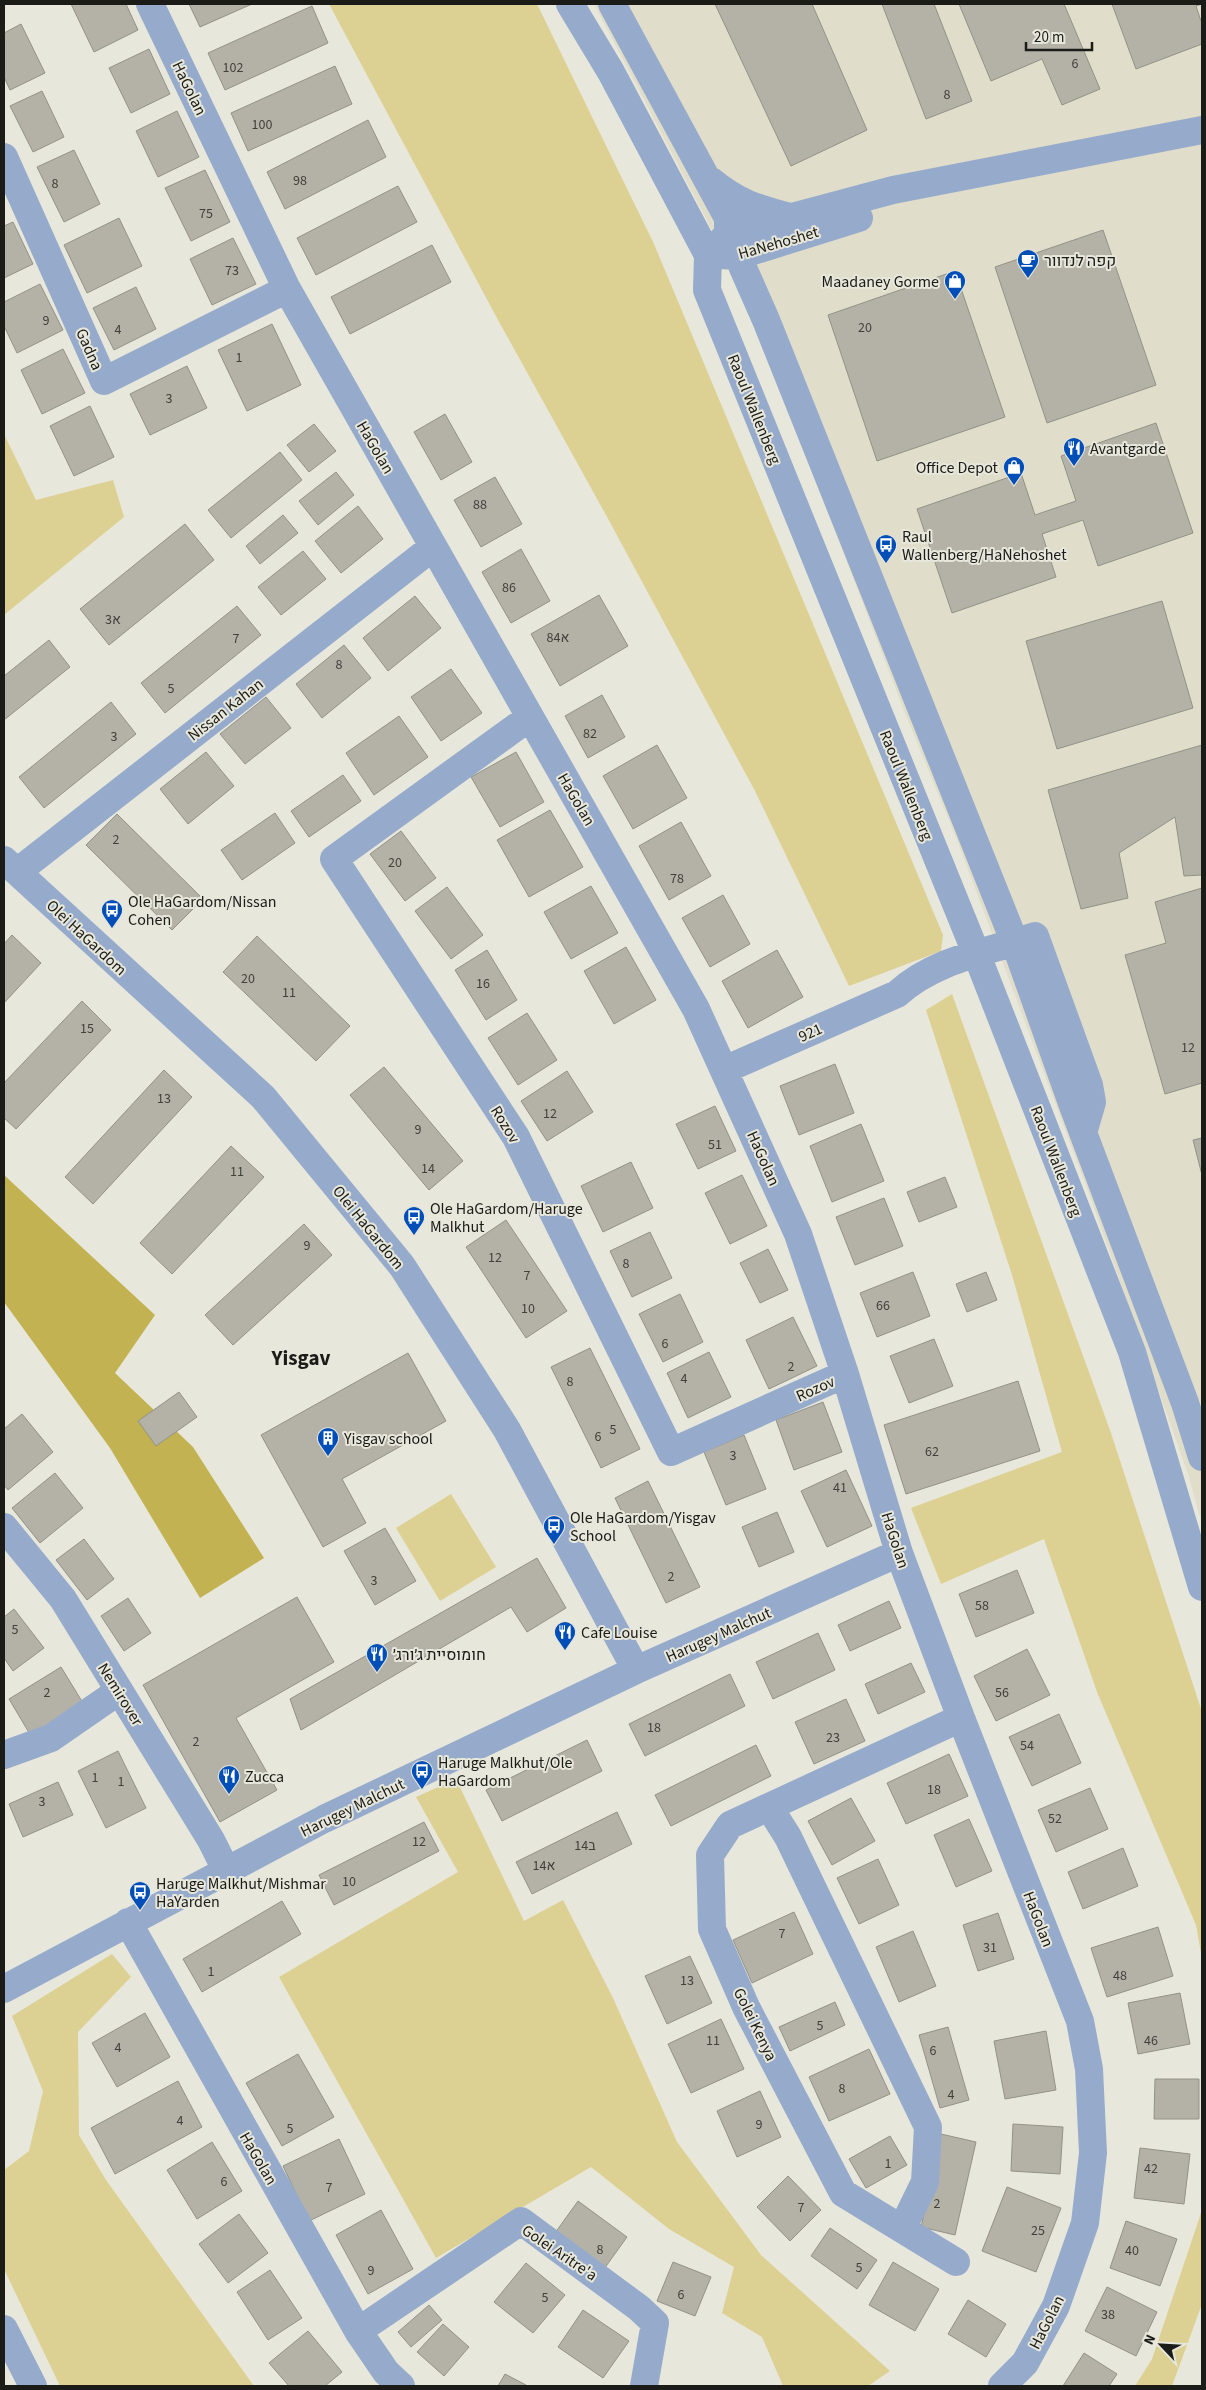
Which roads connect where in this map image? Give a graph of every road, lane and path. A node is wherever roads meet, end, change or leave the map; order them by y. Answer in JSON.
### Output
{"nodes":[{"id":1,"x":150,"y":4,"type":"edge"},
{"id":2,"x":570,"y":4,"type":"edge"},
{"id":3,"x":612,"y":4,"type":"edge"},
{"id":4,"x":1202,"y":130,"type":"edge"},
{"id":5,"x":1202,"y":145,"type":"edge"},
{"id":6,"x":4,"y":157,"type":"edge"},
{"id":7,"x":706,"y":176,"type":"junction"},
{"id":8,"x":792,"y":217,"type":"junction"},
{"id":9,"x":733,"y":245,"type":"junction"},
{"id":10,"x":708,"y":255,"type":"junction"},
{"id":11,"x":287,"y":290,"type":"junction"},
{"id":12,"x":433,"y":547,"type":"junction"},
{"id":13,"x":530,"y":717,"type":"junction"},
{"id":14,"x":10,"y":866,"type":"edge"},
{"id":15,"x":1015,"y":943,"type":"junction"},
{"id":16,"x":979,"y":961,"type":"junction"},
{"id":17,"x":724,"y":1070,"type":"junction"},
{"id":18,"x":1083,"y":1133,"type":"joint"},
{"id":19,"x":845,"y":1374,"type":"junction"},
{"id":20,"x":1202,"y":1457,"type":"edge"},
{"id":21,"x":4,"y":1527,"type":"edge"},
{"id":22,"x":899,"y":1553,"type":"junction"},
{"id":23,"x":1202,"y":1587,"type":"edge"},
{"id":24,"x":636,"y":1670,"type":"junction"},
{"id":25,"x":119,"y":1691,"type":"junction"},
{"id":26,"x":961,"y":1718,"type":"junction"},
{"id":27,"x":4,"y":1755,"type":"edge"},
{"id":28,"x":768,"y":1807,"type":"junction"},
{"id":29,"x":226,"y":1870,"type":"junction"},
{"id":30,"x":128,"y":1922,"type":"junction"},
{"id":31,"x":4,"y":1989,"type":"edge"},
{"id":32,"x":902,"y":2229,"type":"junction"},
{"id":33,"x":956,"y":2262,"type":"dead end"},
{"id":34,"x":4,"y":2329,"type":"edge"},
{"id":35,"x":358,"y":2331,"type":"junction"},
{"id":36,"x":32,"y":2386,"type":"edge"},
{"id":37,"x":401,"y":2386,"type":"edge"},
{"id":38,"x":644,"y":2386,"type":"edge"},
{"id":39,"x":1002,"y":2386,"type":"edge"}],
"edges":[{"from":1,"to":11,"type":"street","name":"HaGolan"},
{"from":2,"to":10,"type":"street","name":"Raoul Wallenberg"},
{"from":3,"to":7,"type":"street"},
{"from":4,"to":8,"type":"street","name":"HaNehoshet"},
{"from":5,"to":9,"type":"street","name":"HaNehoshet"},
{"from":6,"to":11,"type":"street","name":"Gadna"},
{"from":7,"to":8,"type":"street"},
{"from":7,"to":9,"type":"street"},
{"from":8,"to":9,"type":"street","name":"HaNehoshet"},
{"from":9,"to":10,"type":"street","name":"HaNehoshet"},
{"from":9,"to":15,"type":"street"},
{"from":10,"to":16,"type":"street","name":"Raoul Wallenberg"},
{"from":11,"to":12,"type":"street","name":"HaGolan"},
{"from":12,"to":13,"type":"street","name":"HaGolan"},
{"from":12,"to":14,"type":"street","name":"Nissan Kahan"},
{"from":13,"to":17,"type":"street","name":"HaGolan"},
{"from":13,"to":19,"type":"street","name":"Rozov"},
{"from":14,"to":24,"type":"street","name":"Olei HaGardom"},
{"from":15,"to":16,"type":"street","name":"921"},
{"from":15,"to":18,"type":"street","name":"921"},
{"from":16,"to":17,"type":"street","name":"921"},
{"from":16,"to":23,"type":"street","name":"Raoul Wallenberg"},
{"from":17,"to":19,"type":"street","name":"HaGolan"},
{"from":18,"to":20,"type":"street","name":"Raoul Wallenberg"},
{"from":19,"to":22,"type":"street","name":"HaGolan"},
{"from":21,"to":25,"type":"street","name":"Nemirover"},
{"from":22,"to":24,"type":"street","name":"Harugey Malchut"},
{"from":22,"to":26,"type":"street","name":"HaGolan"},
{"from":24,"to":29,"type":"street","name":"Harugey Malchut"},
{"from":25,"to":27,"type":"street"},
{"from":25,"to":29,"type":"street","name":"Nemirover"},
{"from":26,"to":28,"type":"street","name":"Golei Kenya"},
{"from":26,"to":39,"type":"street","name":"HaGolan"},
{"from":28,"to":32,"type":"street"},
{"from":28,"to":32,"type":"street","name":"Golei Kenya"},
{"from":29,"to":30,"type":"street","name":"Harugey Malchut"},
{"from":30,"to":31,"type":"street","name":"Harugey Malchut"},
{"from":30,"to":35,"type":"street","name":"HaGolan"},
{"from":32,"to":33,"type":"street","name":"Golei Kenya"},
{"from":34,"to":36,"type":"street"},
{"from":35,"to":37,"type":"street","name":"HaGolan"},
{"from":35,"to":38,"type":"street","name":"Golei Aritre'a"}]}
